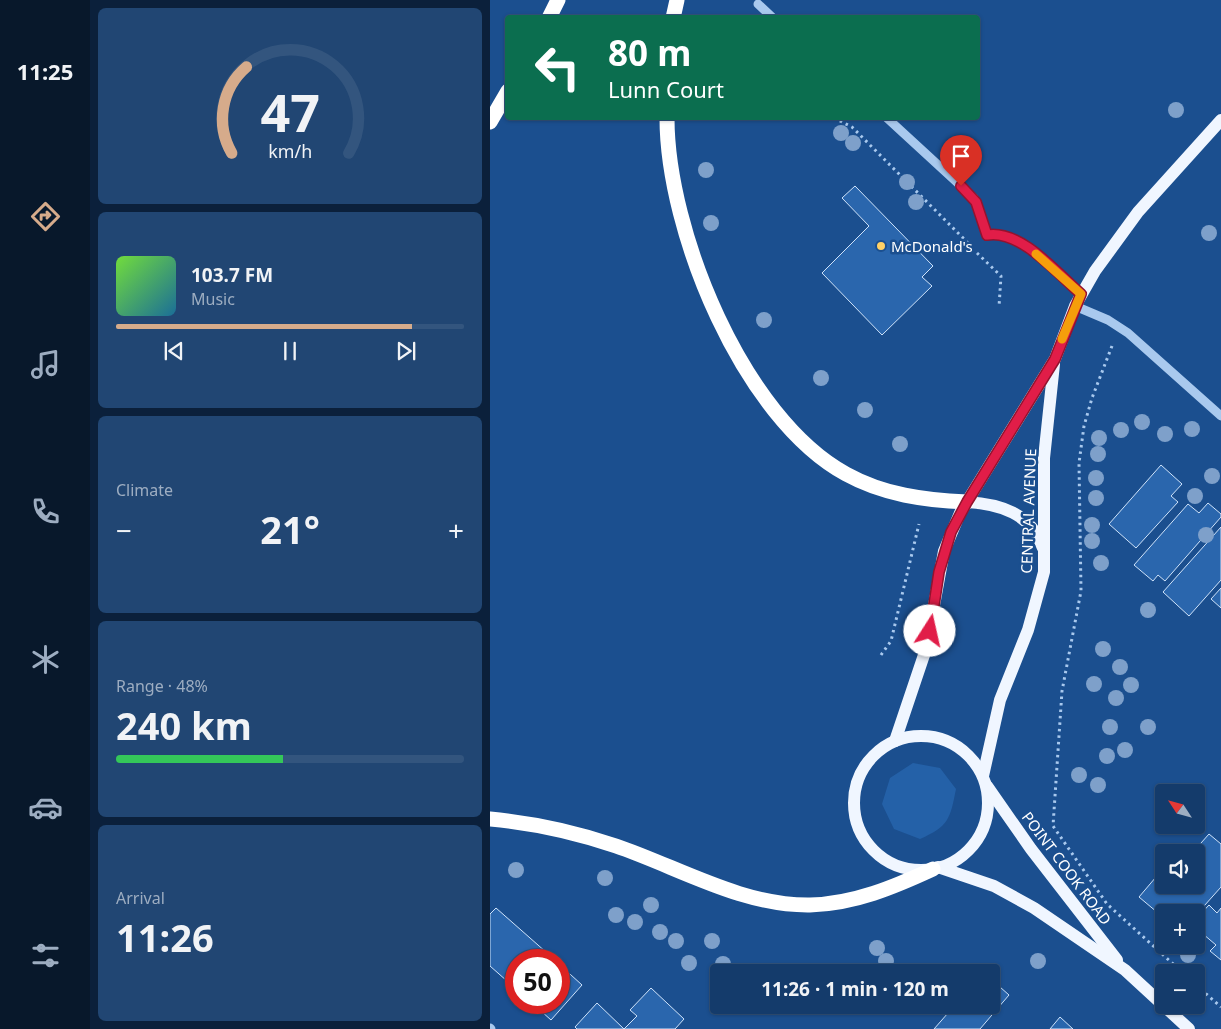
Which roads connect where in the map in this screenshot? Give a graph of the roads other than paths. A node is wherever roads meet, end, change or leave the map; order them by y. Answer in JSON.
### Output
{"nodes":[{"id":1,"x":558,"y":0,"type":"edge"},
{"id":2,"x":677,"y":0,"type":"edge"},
{"id":3,"x":758,"y":4,"type":"dead end"},
{"id":4,"x":550,"y":15,"type":"edge"},
{"id":5,"x":674,"y":15,"type":"edge"},
{"id":6,"x":770,"y":15,"type":"edge"},
{"id":7,"x":505,"y":96,"type":"edge"},
{"id":8,"x":667,"y":120,"type":"edge"},
{"id":9,"x":889,"y":120,"type":"edge"},
{"id":10,"x":1221,"y":120,"type":"edge"},
{"id":11,"x":490,"y":122,"type":"edge"},
{"id":12,"x":1081,"y":294,"type":"junction"},
{"id":13,"x":1075,"y":306,"type":"junction"},
{"id":14,"x":1055,"y":359,"type":"junction"},
{"id":15,"x":1221,"y":416,"type":"edge"},
{"id":16,"x":967,"y":502,"type":"junction"},
{"id":17,"x":1045,"y":560,"type":"junction"},
{"id":18,"x":895,"y":741,"type":"junction"},
{"id":19,"x":984,"y":780,"type":"junction"},
{"id":20,"x":490,"y":819,"type":"edge"},
{"id":21,"x":935,"y":868,"type":"junction"},
{"id":22,"x":1125,"y":970,"type":"junction"},
{"id":23,"x":1189,"y":1029,"type":"edge"}],
"edges":[{"from":1,"to":4,"type":"highway"},
{"from":2,"to":5,"type":"highway"},
{"from":3,"to":6,"type":"street"},
{"from":7,"to":11,"type":"highway"},
{"from":8,"to":16,"type":"highway"},
{"from":9,"to":12,"type":"street"},
{"from":10,"to":12,"type":"main road","name":"CENTRAL AVENUE"},
{"from":12,"to":13,"type":"main road","name":"CENTRAL AVENUE"},
{"from":13,"to":14,"type":"main road","name":"CENTRAL AVENUE"},
{"from":13,"to":15,"type":"street"},
{"from":14,"to":16,"type":"main road","name":"CENTRAL AVENUE"},
{"from":14,"to":17,"type":"main road","name":"CENTRAL AVENUE"},
{"from":16,"to":17,"type":"main road"},
{"from":16,"to":18,"type":"main road","name":"CENTRAL AVENUE"},
{"from":17,"to":19,"type":"main road","name":"CENTRAL AVENUE"},
{"from":18,"to":19,"type":"main road"},
{"from":18,"to":21,"type":"main road"},
{"from":19,"to":21,"type":"main road"},
{"from":19,"to":22,"type":"main road","name":"POINT COOK ROAD"},
{"from":20,"to":21,"type":"highway"},
{"from":21,"to":22,"type":"main road","name":"POINT COOK ROAD"},
{"from":22,"to":23,"type":"main road","name":"POINT COOK ROAD"}]}
